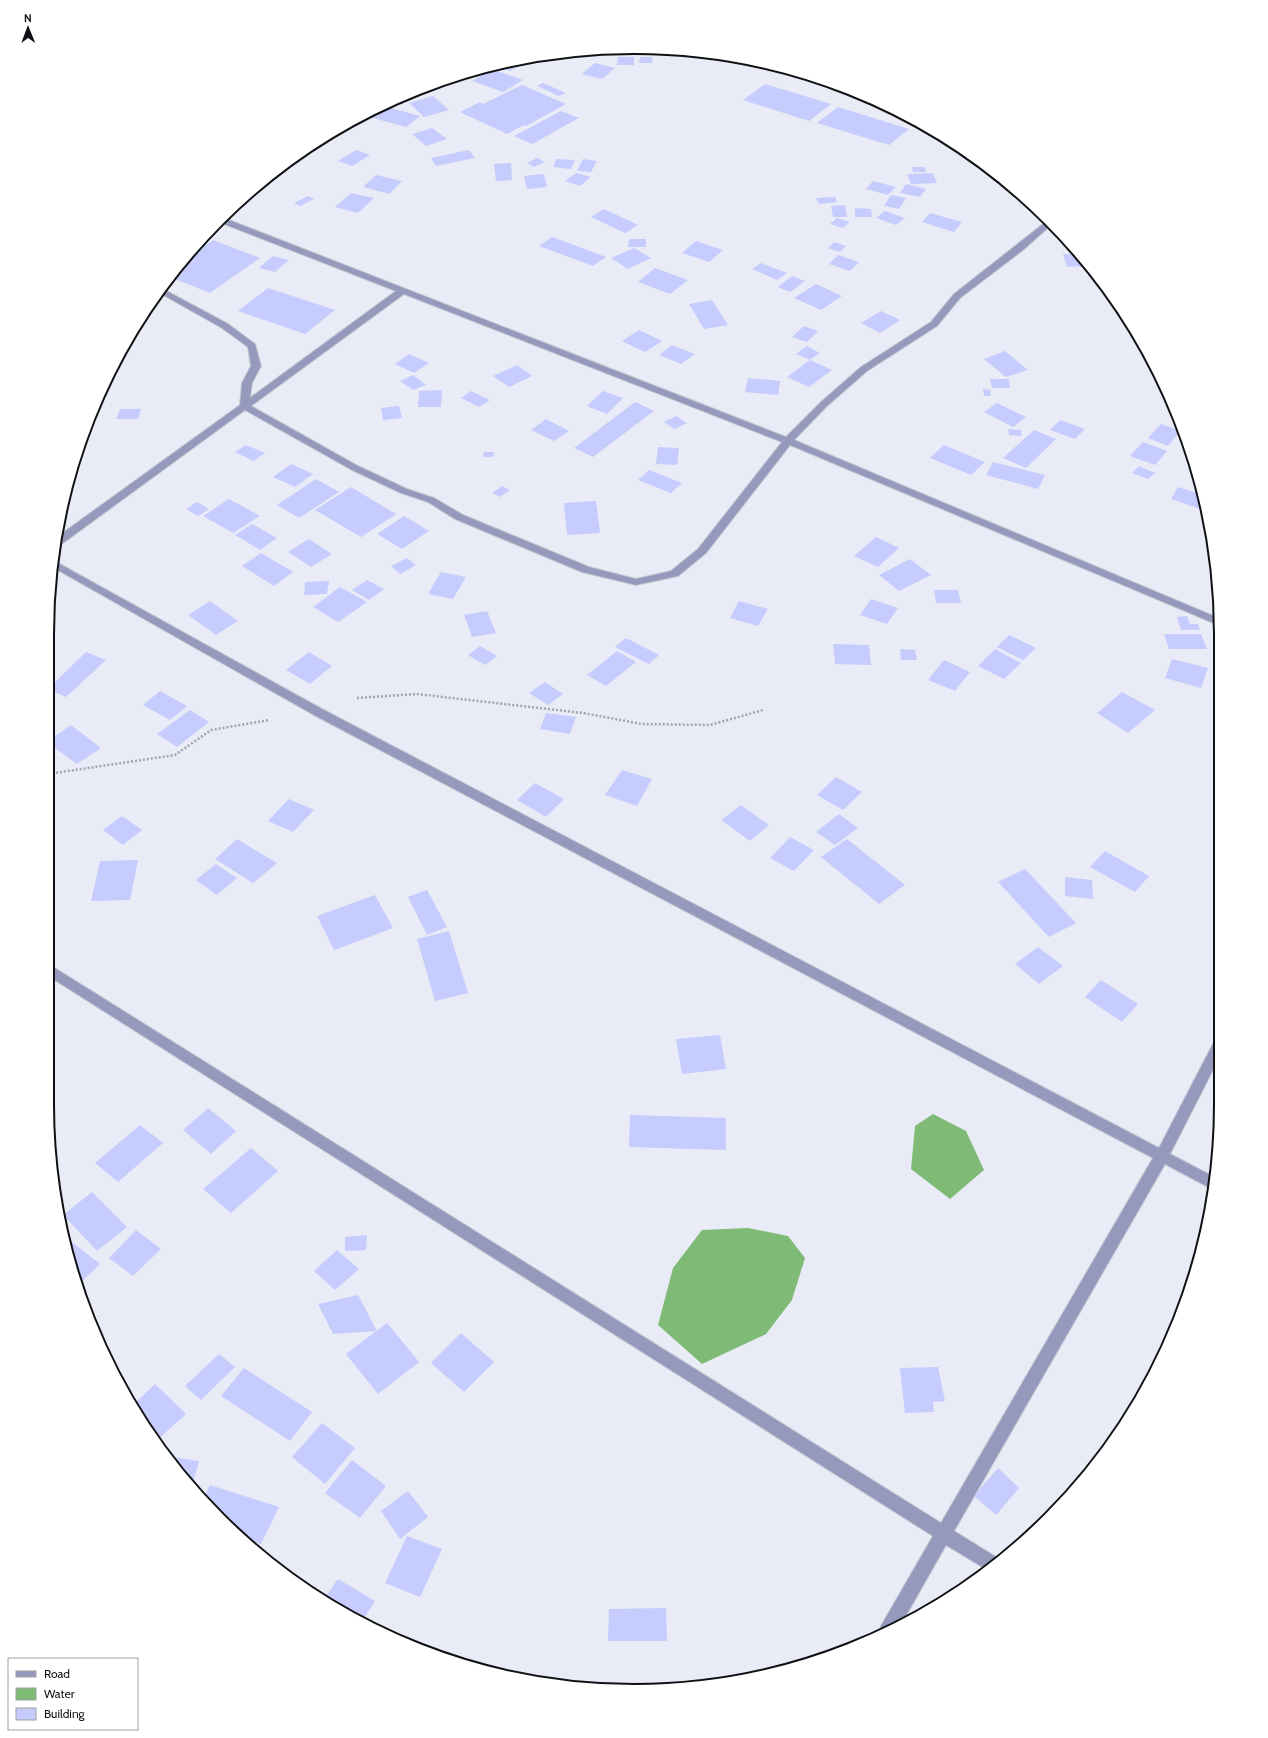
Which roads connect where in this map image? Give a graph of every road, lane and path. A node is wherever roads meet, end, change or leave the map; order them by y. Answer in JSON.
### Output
{"nodes":[{"id":1,"x":226,"y":222,"type":"edge"},
{"id":2,"x":1046,"y":226,"type":"edge"},
{"id":3,"x":402,"y":291,"type":"junction"},
{"id":4,"x":165,"y":293,"type":"edge"},
{"id":5,"x":244,"y":406,"type":"junction"},
{"id":6,"x":788,"y":441,"type":"junction"},
{"id":7,"x":62,"y":539,"type":"edge"},
{"id":8,"x":58,"y":566,"type":"edge"},
{"id":9,"x":1214,"y":620,"type":"edge"},
{"id":10,"x":54,"y":973,"type":"edge"},
{"id":11,"x":1214,"y":1056,"type":"edge"},
{"id":12,"x":1162,"y":1156,"type":"junction"},
{"id":13,"x":1209,"y":1180,"type":"edge"},
{"id":14,"x":944,"y":1533,"type":"junction"},
{"id":15,"x":989,"y":1562,"type":"edge"},
{"id":16,"x":892,"y":1624,"type":"edge"}],
"edges":[{"from":1,"to":3,"type":"street"},
{"from":2,"to":6,"type":"street"},
{"from":3,"to":5,"type":"street"},
{"from":3,"to":6,"type":"street"},
{"from":4,"to":5,"type":"street"},
{"from":5,"to":6,"type":"street"},
{"from":5,"to":7,"type":"street"},
{"from":6,"to":9,"type":"street"},
{"from":8,"to":12,"type":"street"},
{"from":10,"to":14,"type":"street"},
{"from":11,"to":12,"type":"street"},
{"from":12,"to":13,"type":"street"},
{"from":12,"to":14,"type":"street"},
{"from":14,"to":15,"type":"street"},
{"from":14,"to":16,"type":"street"}]}
